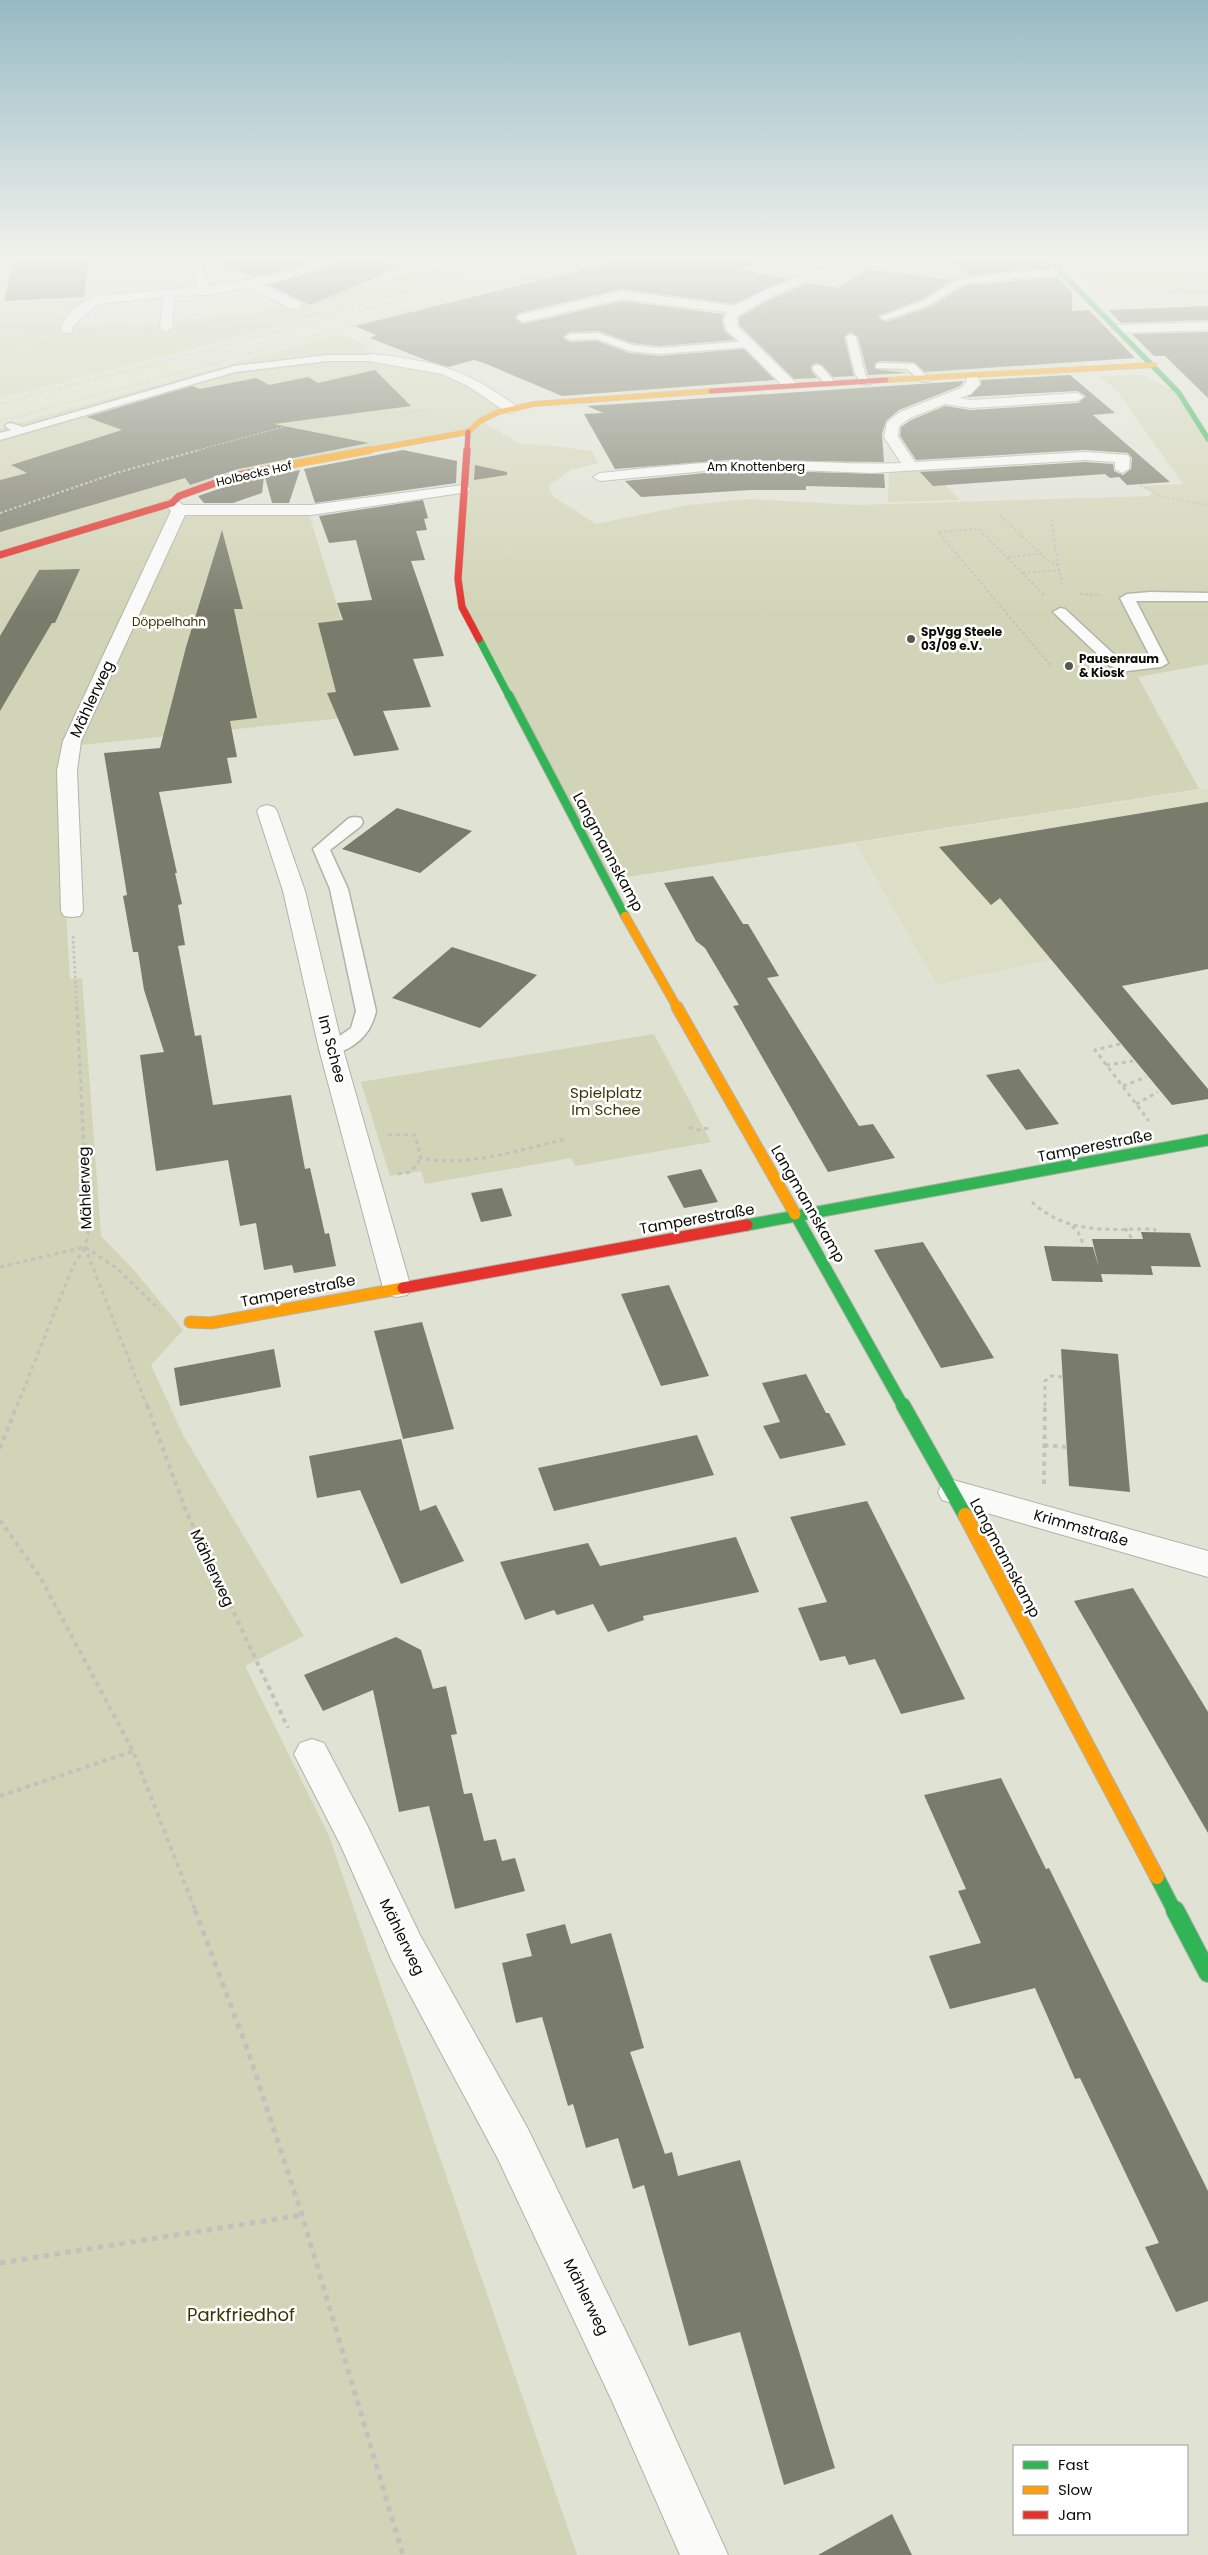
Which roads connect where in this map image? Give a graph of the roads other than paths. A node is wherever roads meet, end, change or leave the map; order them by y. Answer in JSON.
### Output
{"nodes":[{"id":1,"x":204,"y":377,"type":"edge"},
{"id":2,"x":459,"y":377,"type":"edge"},
{"id":3,"x":782,"y":377,"type":"edge"},
{"id":4,"x":825,"y":377,"type":"edge"},
{"id":5,"x":862,"y":377,"type":"edge"},
{"id":6,"x":967,"y":377,"type":"edge"},
{"id":7,"x":972,"y":377,"type":"edge"},
{"id":8,"x":1164,"y":377,"type":"edge"},
{"id":9,"x":925,"y":379,"type":"joint"},
{"id":10,"x":866,"y":382,"type":"junction"},
{"id":11,"x":830,"y":383,"type":"junction"},
{"id":12,"x":790,"y":385,"type":"junction"},
{"id":13,"x":1077,"y":397,"type":"dead end"},
{"id":14,"x":944,"y":400,"type":"junction"},
{"id":15,"x":511,"y":409,"type":"junction"},
{"id":16,"x":468,"y":432,"type":"junction"},
{"id":17,"x":0,"y":437,"type":"edge"},
{"id":18,"x":1208,"y":439,"type":"edge"},
{"id":19,"x":912,"y":467,"type":"junction"},
{"id":20,"x":1122,"y":469,"type":"road end"},
{"id":21,"x":600,"y":476,"type":"dead end"},
{"id":22,"x":462,"y":489,"type":"junction"},
{"id":23,"x":175,"y":506,"type":"junction"},
{"id":24,"x":0,"y":555,"type":"edge"},
{"id":25,"x":1208,"y":597,"type":"edge"},
{"id":26,"x":1060,"y":612,"type":"road end"},
{"id":27,"x":267,"y":811,"type":"dead end"},
{"id":28,"x":355,"y":822,"type":"dead end"},
{"id":29,"x":72,"y":911,"type":"road end"},
{"id":30,"x":330,"y":1049,"type":"junction"},
{"id":31,"x":1208,"y":1140,"type":"edge"},
{"id":32,"x":798,"y":1216,"type":"junction"},
{"id":33,"x":397,"y":1288,"type":"junction"},
{"id":34,"x":190,"y":1322,"type":"road end"},
{"id":35,"x":953,"y":1492,"type":"junction"},
{"id":36,"x":1208,"y":1564,"type":"edge"},
{"id":37,"x":312,"y":1754,"type":"road end"},
{"id":38,"x":1208,"y":1973,"type":"edge"},
{"id":39,"x":704,"y":2555,"type":"edge"}],
"edges":[{"from":1,"to":17,"type":"lane"},
{"from":2,"to":15,"type":"street"},
{"from":3,"to":12,"type":"street"},
{"from":4,"to":11,"type":"lane"},
{"from":5,"to":10,"type":"lane"},
{"from":6,"to":9,"type":"street","name":"Holbecks Hof"},
{"from":7,"to":14,"type":"street"},
{"from":8,"to":18,"type":"street"},
{"from":9,"to":10,"type":"street","name":"Holbecks Hof"},
{"from":10,"to":11,"type":"street","name":"Holbecks Hof"},
{"from":11,"to":12,"type":"street","name":"Holbecks Hof"},
{"from":12,"to":15,"type":"street","name":"Holbecks Hof"},
{"from":13,"to":14,"type":"street"},
{"from":14,"to":19,"type":"street"},
{"from":15,"to":16,"type":"street","name":"Holbecks Hof"},
{"from":16,"to":22,"type":"street","name":"Langmannskamp"},
{"from":16,"to":23,"type":"street","name":"Holbecks Hof"},
{"from":19,"to":20,"type":"street","name":"Am Knottenberg"},
{"from":19,"to":21,"type":"street","name":"Am Knottenberg"},
{"from":22,"to":23,"type":"street"},
{"from":22,"to":32,"type":"street","name":"Langmannskamp"},
{"from":23,"to":24,"type":"street","name":"Holbecks Hof"},
{"from":23,"to":29,"type":"street","name":"Mählerweg"},
{"from":25,"to":26,"type":"lane"},
{"from":27,"to":30,"type":"street","name":"Im Schee"},
{"from":28,"to":30,"type":"lane"},
{"from":30,"to":33,"type":"street","name":"Im Schee"},
{"from":31,"to":32,"type":"street","name":"Tamperestraße"},
{"from":32,"to":33,"type":"street","name":"Tamperestraße"},
{"from":32,"to":35,"type":"street","name":"Langmannskamp"},
{"from":33,"to":34,"type":"street","name":"Tamperestraße"},
{"from":35,"to":36,"type":"street","name":"Krimmstraße"},
{"from":35,"to":38,"type":"street","name":"Langmannskamp"},
{"from":37,"to":39,"type":"street","name":"Mählerweg"}]}
